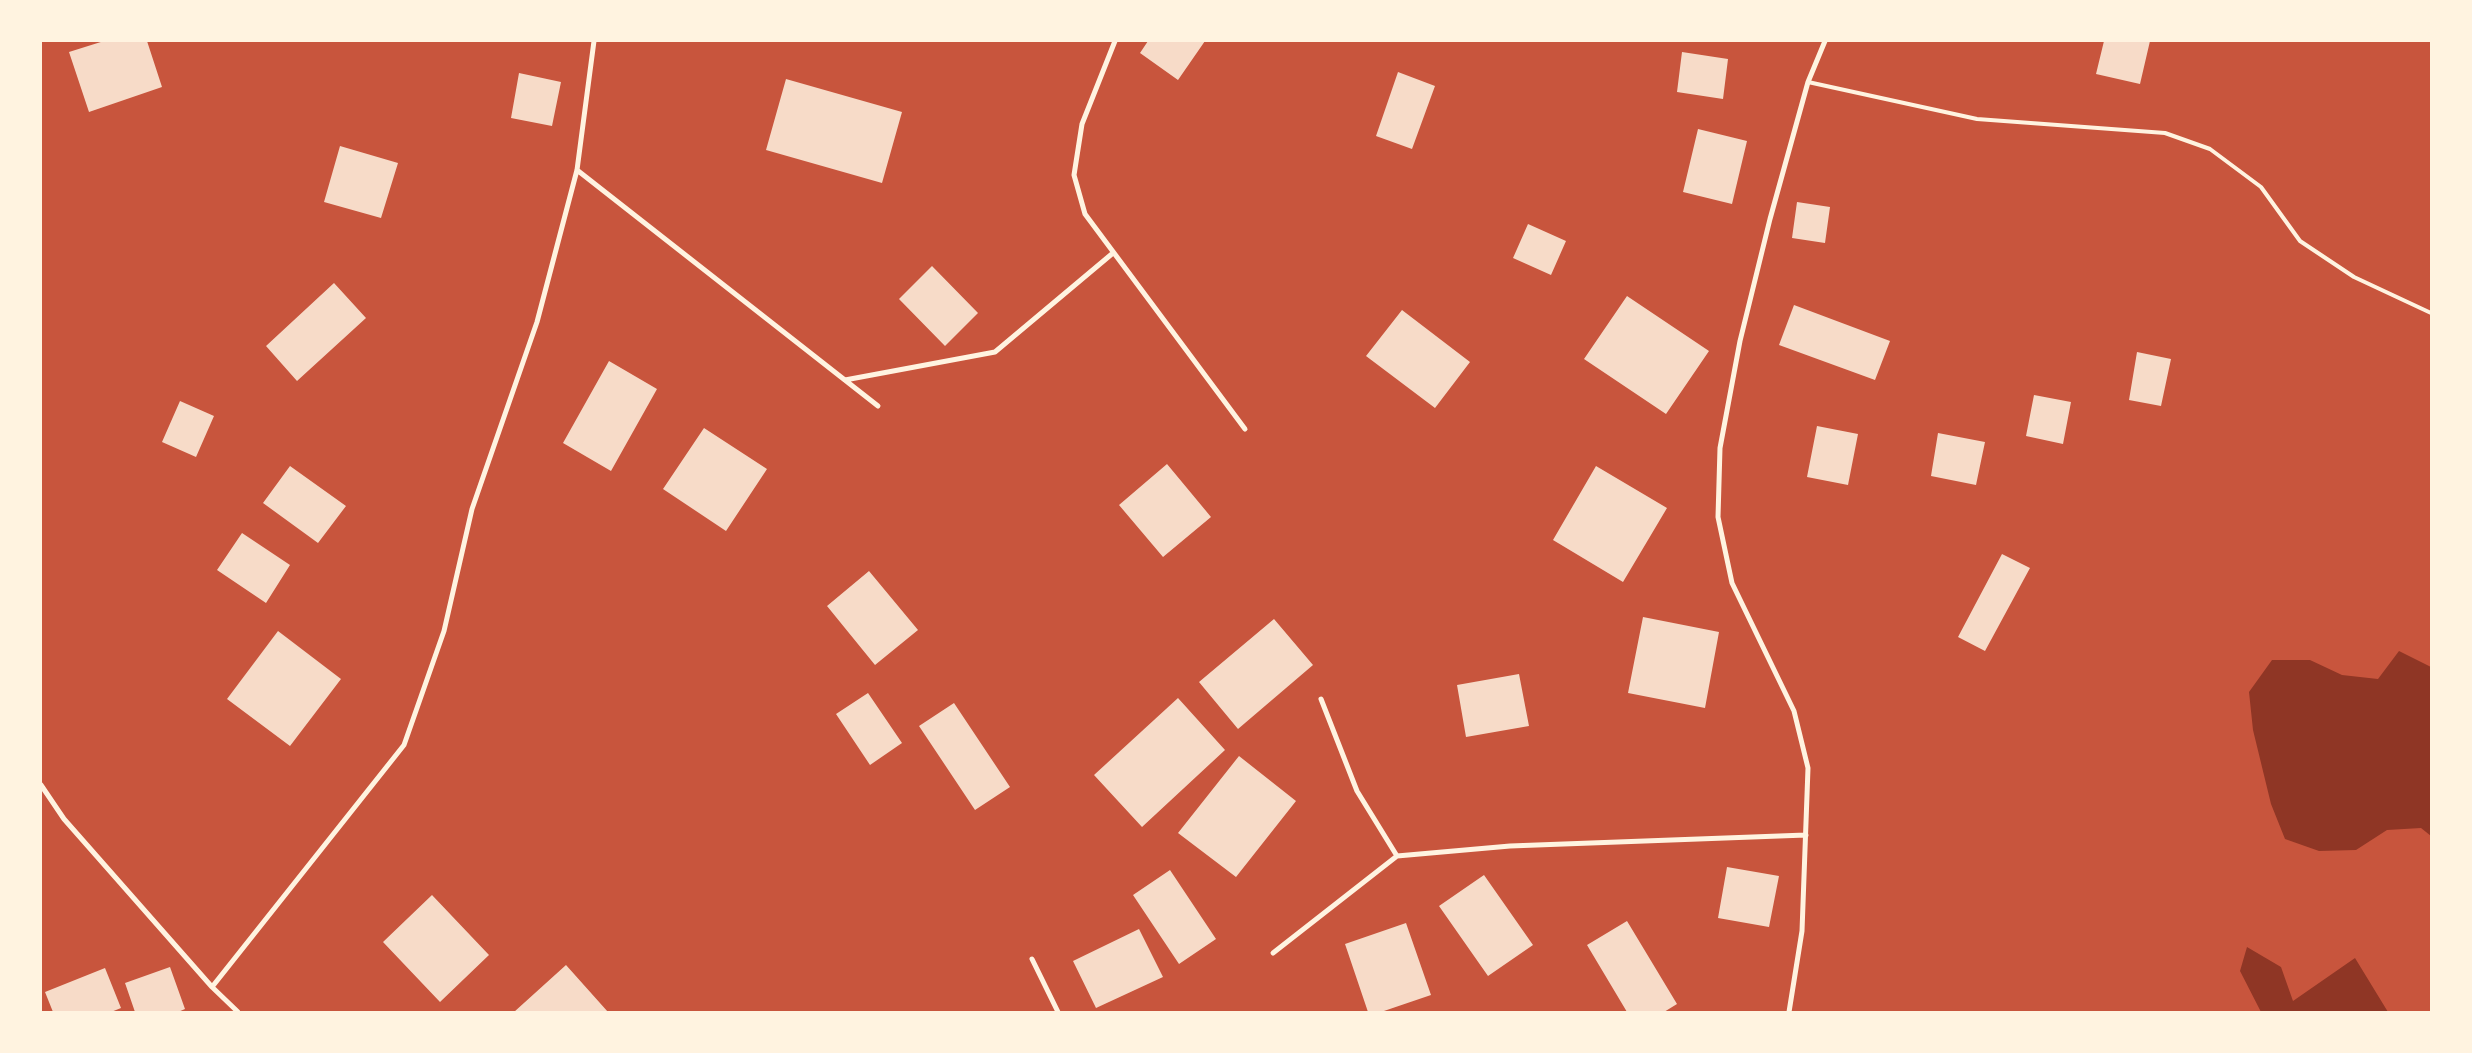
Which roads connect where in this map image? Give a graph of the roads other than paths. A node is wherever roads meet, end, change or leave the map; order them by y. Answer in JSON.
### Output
{"nodes":[{"id":1,"x":594,"y":41,"type":"edge"},
{"id":2,"x":1116,"y":41,"type":"edge"},
{"id":3,"x":1825,"y":41,"type":"edge"},
{"id":4,"x":1808,"y":82,"type":"junction"},
{"id":5,"x":577,"y":170,"type":"junction"},
{"id":6,"x":1113,"y":253,"type":"junction"},
{"id":7,"x":2431,"y":313,"type":"edge"},
{"id":8,"x":845,"y":380,"type":"junction"},
{"id":9,"x":878,"y":406,"type":"dead end"},
{"id":10,"x":1245,"y":429,"type":"dead end"},
{"id":11,"x":1321,"y":699,"type":"dead end"},
{"id":12,"x":41,"y":785,"type":"edge"},
{"id":13,"x":1806,"y":835,"type":"junction"},
{"id":14,"x":1397,"y":856,"type":"junction"},
{"id":15,"x":1272,"y":953,"type":"dead end"},
{"id":16,"x":1032,"y":959,"type":"dead end"},
{"id":17,"x":212,"y":987,"type":"junction"},
{"id":18,"x":238,"y":1012,"type":"edge"},
{"id":19,"x":1058,"y":1012,"type":"edge"},
{"id":20,"x":1789,"y":1012,"type":"edge"}],
"edges":[{"from":1,"to":5,"type":"street"},
{"from":2,"to":6,"type":"street"},
{"from":3,"to":4,"type":"street"},
{"from":4,"to":7,"type":"lane"},
{"from":4,"to":13,"type":"street"},
{"from":5,"to":8,"type":"street"},
{"from":5,"to":17,"type":"street"},
{"from":6,"to":8,"type":"street"},
{"from":6,"to":10,"type":"street"},
{"from":8,"to":9,"type":"street"},
{"from":11,"to":14,"type":"street"},
{"from":12,"to":17,"type":"street"},
{"from":13,"to":14,"type":"street"},
{"from":13,"to":20,"type":"street"},
{"from":14,"to":15,"type":"street"},
{"from":16,"to":19,"type":"street"},
{"from":17,"to":18,"type":"street"}]}
